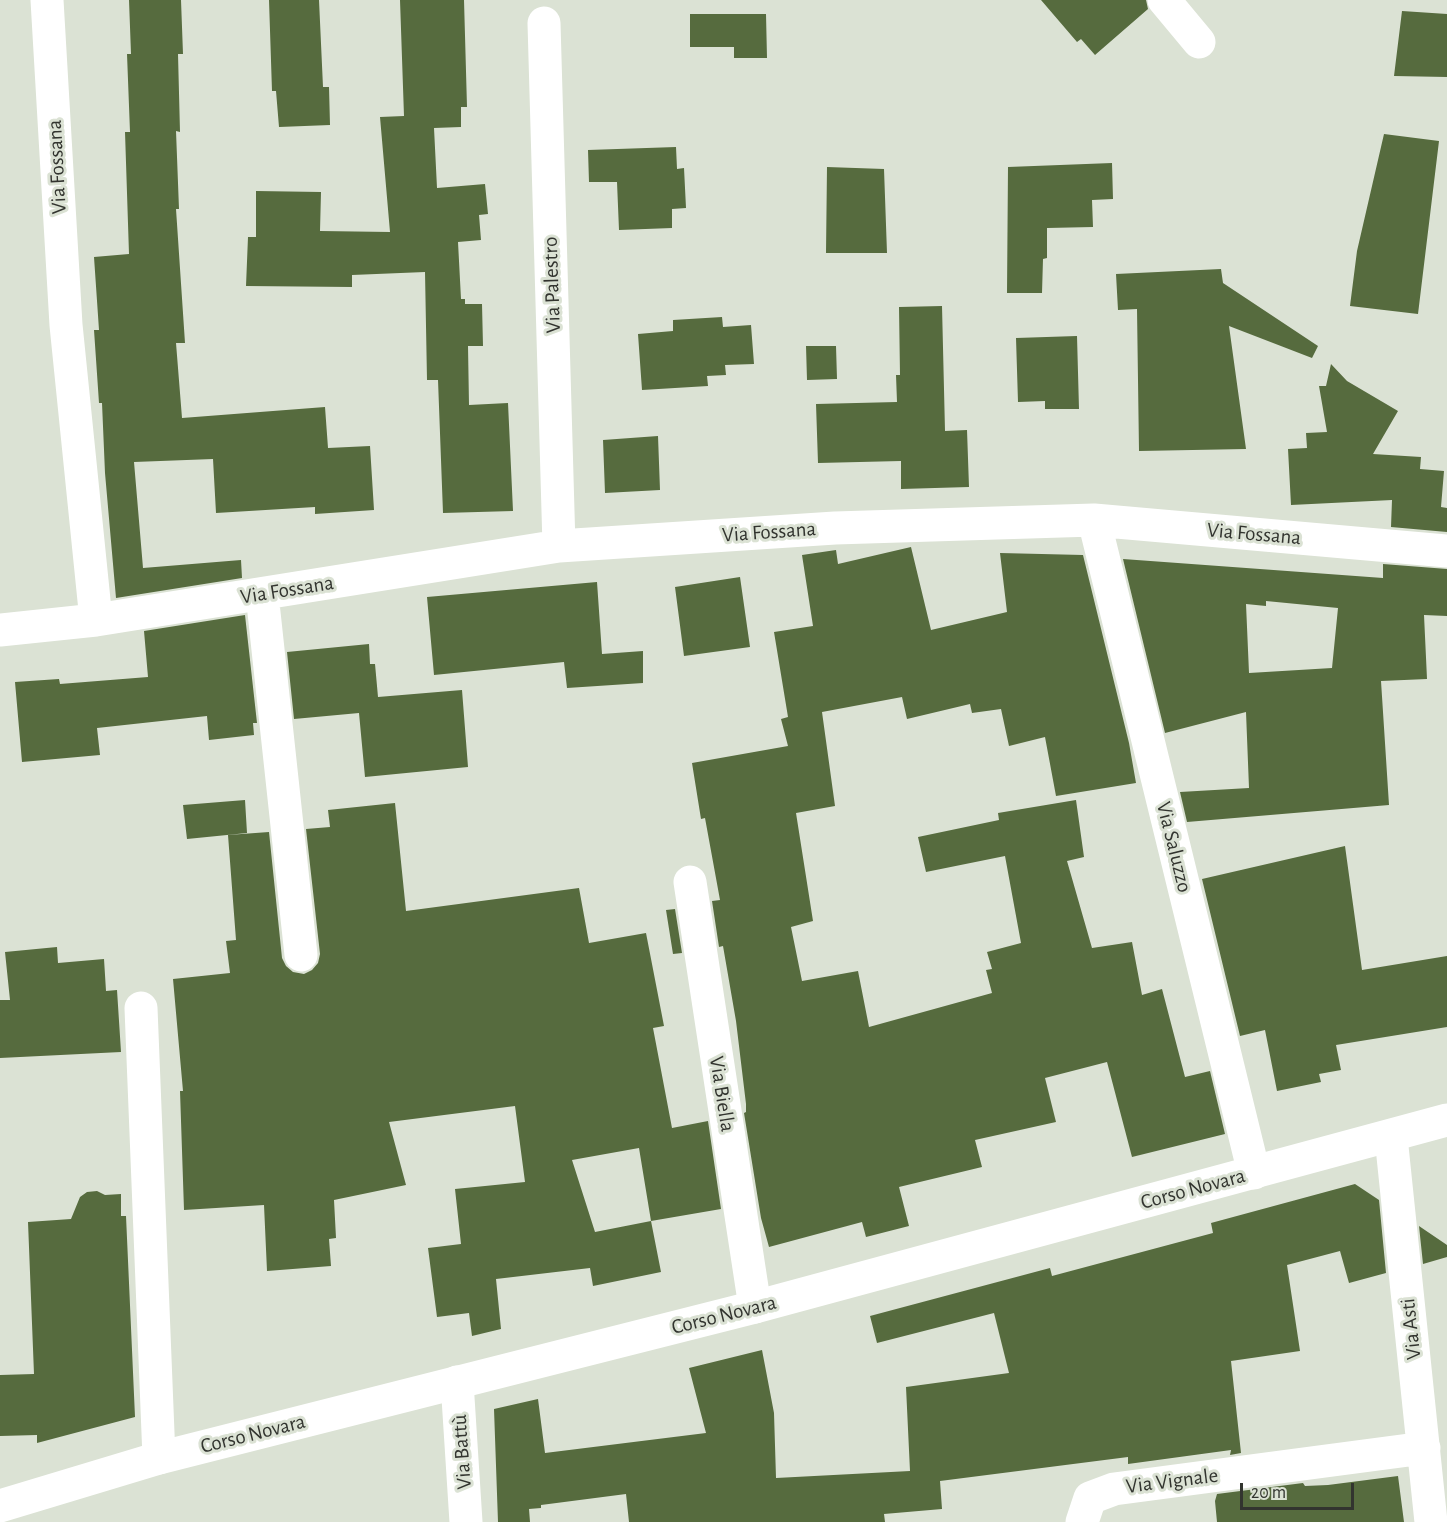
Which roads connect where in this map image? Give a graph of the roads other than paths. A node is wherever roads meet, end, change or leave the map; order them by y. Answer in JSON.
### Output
{"nodes":[{"id":1,"x":47,"y":0,"type":"edge"},
{"id":2,"x":1164,"y":0,"type":"edge"},
{"id":3,"x":544,"y":23,"type":"dead end"},
{"id":4,"x":1198,"y":42,"type":"dead end"},
{"id":5,"x":1094,"y":520,"type":"junction"},
{"id":6,"x":559,"y":546,"type":"junction"},
{"id":7,"x":1447,"y":551,"type":"edge"},
{"id":8,"x":261,"y":594,"type":"junction"},
{"id":9,"x":96,"y":621,"type":"junction"},
{"id":10,"x":0,"y":630,"type":"edge"},
{"id":11,"x":690,"y":882,"type":"dead end"},
{"id":12,"x":302,"y":955,"type":"dead end"},
{"id":13,"x":141,"y":1008,"type":"dead end"},
{"id":14,"x":1447,"y":1120,"type":"edge"},
{"id":15,"x":1391,"y":1137,"type":"junction"},
{"id":16,"x":1254,"y":1173,"type":"junction"},
{"id":17,"x":755,"y":1307,"type":"junction"},
{"id":18,"x":457,"y":1382,"type":"junction"},
{"id":19,"x":1424,"y":1448,"type":"junction"},
{"id":20,"x":159,"y":1458,"type":"junction"},
{"id":21,"x":0,"y":1506,"type":"edge"},
{"id":22,"x":466,"y":1522,"type":"edge"},
{"id":23,"x":1082,"y":1522,"type":"edge"},
{"id":24,"x":1431,"y":1522,"type":"edge"}],
"edges":[{"from":1,"to":9,"type":"street","name":"Via Fossana"},
{"from":2,"to":4,"type":"street"},
{"from":3,"to":6,"type":"street","name":"Via Palestro"},
{"from":5,"to":6,"type":"street","name":"Via Fossana"},
{"from":5,"to":7,"type":"street","name":"Via Fossana"},
{"from":5,"to":16,"type":"street","name":"Via Saluzzo"},
{"from":6,"to":8,"type":"street","name":"Via Fossana"},
{"from":8,"to":9,"type":"street","name":"Via Fossana"},
{"from":8,"to":12,"type":"street"},
{"from":9,"to":10,"type":"street","name":"Via Fossana"},
{"from":11,"to":17,"type":"street","name":"Via Biella"},
{"from":13,"to":20,"type":"street"},
{"from":14,"to":15,"type":"street","name":"Corso Novara"},
{"from":15,"to":16,"type":"street","name":"Corso Novara"},
{"from":15,"to":19,"type":"street","name":"Via Asti"},
{"from":16,"to":17,"type":"street","name":"Corso Novara"},
{"from":17,"to":18,"type":"street","name":"Corso Novara"},
{"from":18,"to":20,"type":"street","name":"Corso Novara"},
{"from":18,"to":22,"type":"street","name":"Via Battù"},
{"from":19,"to":23,"type":"street","name":"Via Vignale"},
{"from":19,"to":24,"type":"street","name":"Via Asti"},
{"from":20,"to":21,"type":"street","name":"Corso Novara"}]}
